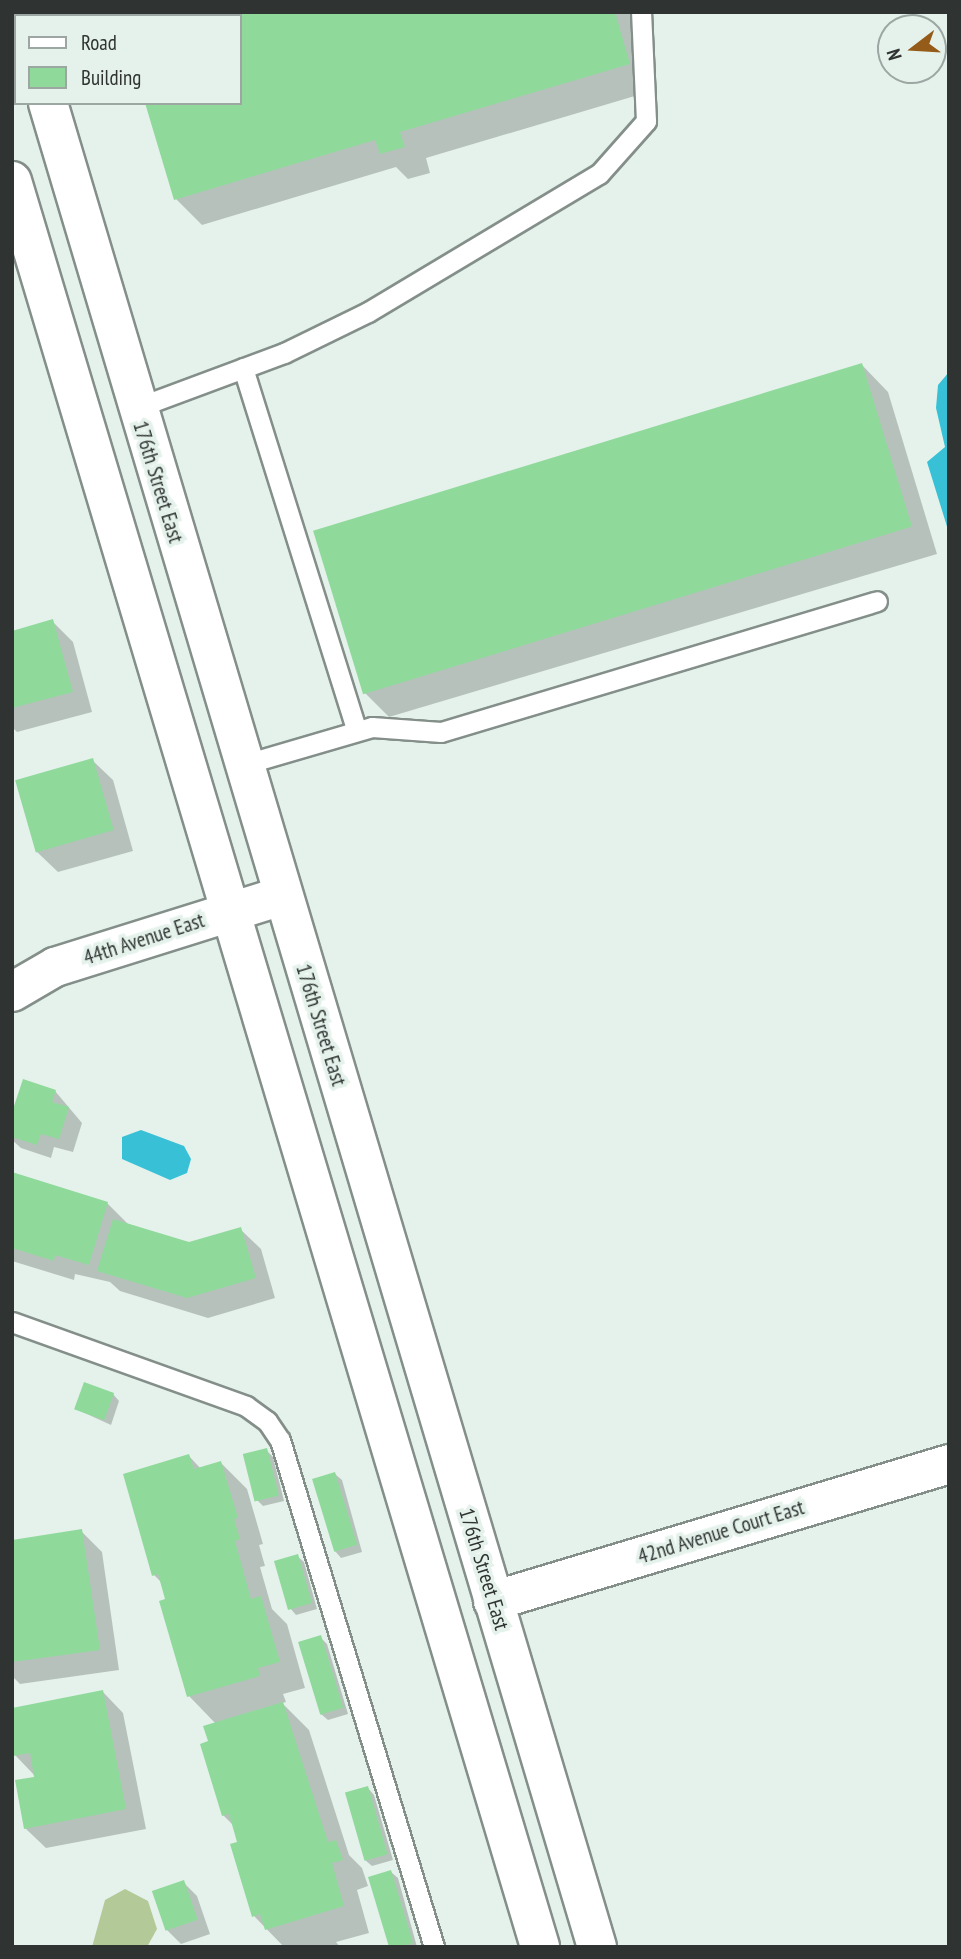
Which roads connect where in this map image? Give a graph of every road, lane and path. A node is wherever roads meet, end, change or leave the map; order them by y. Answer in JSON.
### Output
{"nodes":[{"id":1,"x":641,"y":12,"type":"edge"},
{"id":2,"x":49,"y":105,"type":"edge"},
{"id":3,"x":12,"y":181,"type":"edge"},
{"id":4,"x":243,"y":368,"type":"junction"},
{"id":5,"x":136,"y":408,"type":"junction"},
{"id":6,"x":877,"y":601,"type":"dead end"},
{"id":7,"x":357,"y":731,"type":"junction"},
{"id":8,"x":243,"y":765,"type":"junction"},
{"id":9,"x":282,"y":896,"type":"junction"},
{"id":10,"x":230,"y":911,"type":"junction"},
{"id":11,"x":12,"y":992,"type":"edge"},
{"id":12,"x":13,"y":1324,"type":"edge"},
{"id":13,"x":949,"y":1464,"type":"edge"},
{"id":14,"x":493,"y":1601,"type":"junction"},
{"id":15,"x":434,"y":1947,"type":"edge"},
{"id":16,"x":540,"y":1947,"type":"edge"},
{"id":17,"x":597,"y":1947,"type":"edge"}],
"edges":[{"from":1,"to":4,"type":"lane"},
{"from":2,"to":5,"type":"main road","name":"176th Street East"},
{"from":3,"to":10,"type":"main road"},
{"from":4,"to":5,"type":"lane"},
{"from":4,"to":7,"type":"lane"},
{"from":5,"to":8,"type":"main road","name":"176th Street East"},
{"from":6,"to":7,"type":"lane"},
{"from":7,"to":8,"type":"lane"},
{"from":8,"to":9,"type":"main road","name":"176th Street East"},
{"from":9,"to":10,"type":"main road","name":"44th Avenue East"},
{"from":9,"to":14,"type":"main road","name":"176th Street East"},
{"from":10,"to":11,"type":"main road","name":"44th Avenue East"},
{"from":10,"to":16,"type":"main road"},
{"from":12,"to":15,"type":"lane"},
{"from":13,"to":14,"type":"main road","name":"42nd Avenue Court East"},
{"from":14,"to":17,"type":"main road","name":"176th Street East"}]}
